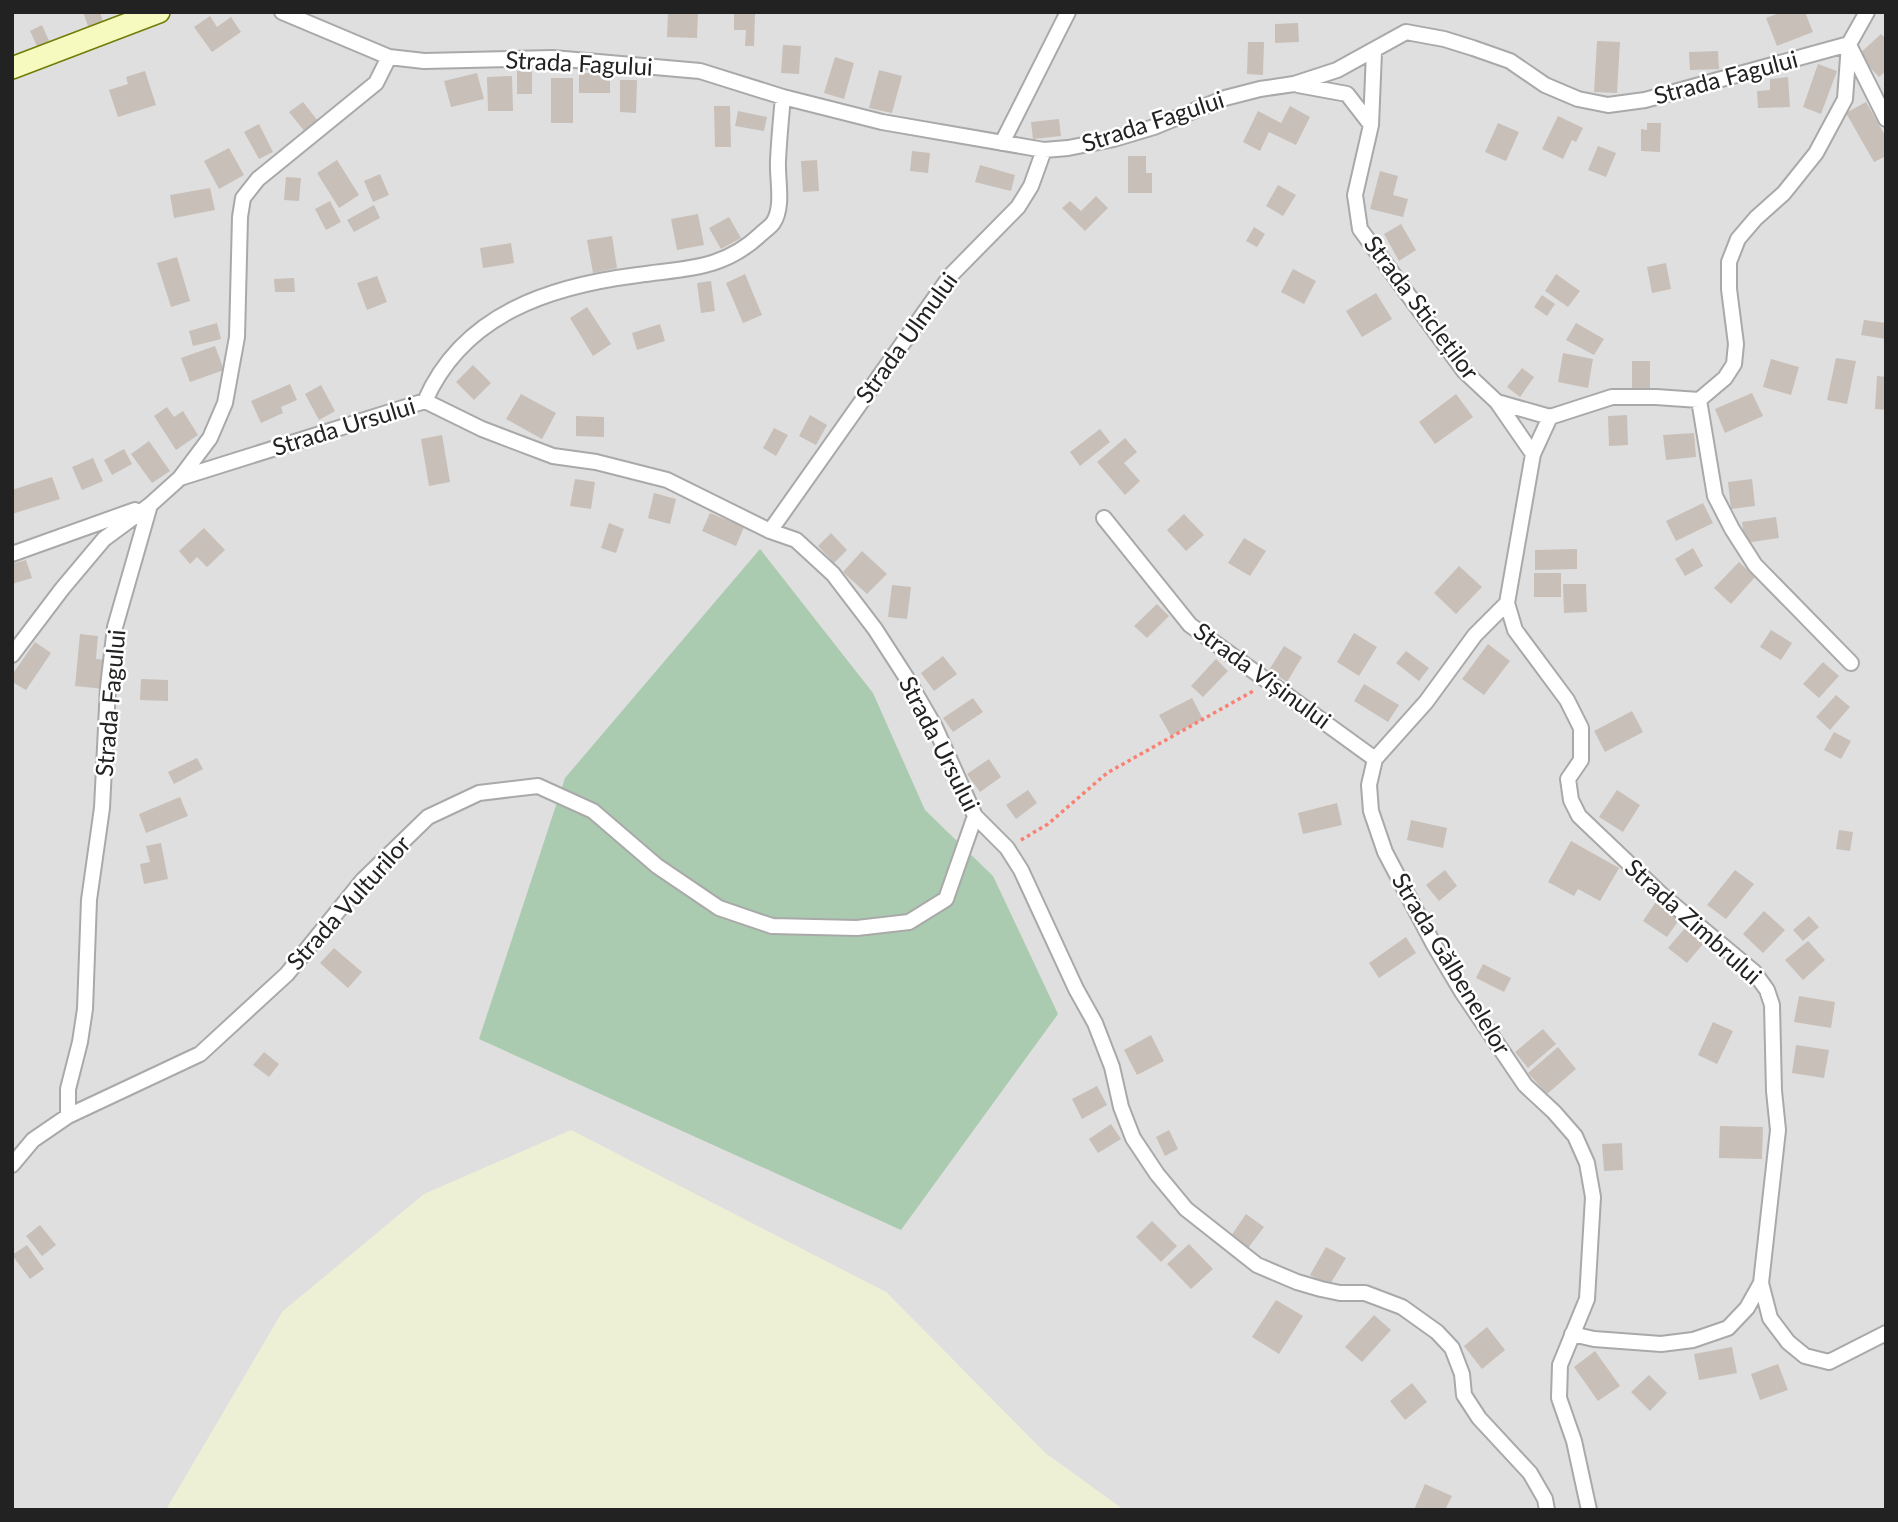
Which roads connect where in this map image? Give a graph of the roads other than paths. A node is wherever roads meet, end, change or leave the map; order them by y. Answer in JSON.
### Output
{"nodes":[{"id":1,"x":159,"y":12,"type":"edge"},
{"id":2,"x":282,"y":12,"type":"edge"},
{"id":3,"x":1068,"y":12,"type":"edge"},
{"id":4,"x":1867,"y":12,"type":"edge"},
{"id":5,"x":1849,"y":44,"type":"junction"},
{"id":6,"x":1374,"y":52,"type":"junction"},
{"id":7,"x":390,"y":57,"type":"junction"},
{"id":8,"x":12,"y":68,"type":"edge"},
{"id":9,"x":1294,"y":84,"type":"junction"},
{"id":10,"x":783,"y":97,"type":"junction"},
{"id":11,"x":1886,"y":119,"type":"edge"},
{"id":12,"x":1371,"y":125,"type":"junction"},
{"id":13,"x":1002,"y":143,"type":"junction"},
{"id":14,"x":1044,"y":150,"type":"junction"},
{"id":15,"x":1699,"y":400,"type":"junction"},
{"id":16,"x":425,"y":401,"type":"junction"},
{"id":17,"x":1497,"y":402,"type":"junction"},
{"id":18,"x":1550,"y":417,"type":"junction"},
{"id":19,"x":1532,"y":454,"type":"junction"},
{"id":20,"x":180,"y":478,"type":"junction"},
{"id":21,"x":150,"y":505,"type":"junction"},
{"id":22,"x":1104,"y":518,"type":"dead end"},
{"id":23,"x":771,"y":531,"type":"junction"},
{"id":24,"x":12,"y":555,"type":"edge"},
{"id":25,"x":1507,"y":603,"type":"junction"},
{"id":26,"x":12,"y":655,"type":"edge"},
{"id":27,"x":1851,"y":663,"type":"dead end"},
{"id":28,"x":1375,"y":759,"type":"junction"},
{"id":29,"x":975,"y":816,"type":"junction"},
{"id":30,"x":68,"y":1116,"type":"junction"},
{"id":31,"x":12,"y":1165,"type":"edge"},
{"id":32,"x":1762,"y":1283,"type":"junction"},
{"id":33,"x":1886,"y":1333,"type":"edge"},
{"id":34,"x":1572,"y":1334,"type":"junction"},
{"id":35,"x":1547,"y":1510,"type":"edge"},
{"id":36,"x":1589,"y":1510,"type":"edge"}],
"edges":[{"from":1,"to":8,"type":"main road"},
{"from":2,"to":7,"type":"street","name":"Strada Fagului"},
{"from":3,"to":13,"type":"street"},
{"from":4,"to":5,"type":"street"},
{"from":5,"to":6,"type":"street","name":"Strada Fagului"},
{"from":5,"to":11,"type":"street"},
{"from":5,"to":15,"type":"street"},
{"from":6,"to":9,"type":"street","name":"Strada Fagului"},
{"from":6,"to":12,"type":"street","name":"Strada Sticleților"},
{"from":7,"to":10,"type":"street","name":"Strada Fagului"},
{"from":7,"to":20,"type":"street"},
{"from":9,"to":12,"type":"street"},
{"from":9,"to":14,"type":"street","name":"Strada Fagului"},
{"from":10,"to":13,"type":"street","name":"Strada Fagului"},
{"from":10,"to":16,"type":"street"},
{"from":12,"to":17,"type":"street","name":"Strada Sticleților"},
{"from":13,"to":14,"type":"street","name":"Strada Fagului"},
{"from":14,"to":23,"type":"street","name":"Strada Ulmului"},
{"from":15,"to":18,"type":"street"},
{"from":15,"to":27,"type":"street"},
{"from":16,"to":20,"type":"street","name":"Strada Ursului"},
{"from":16,"to":23,"type":"street","name":"Strada Ursului"},
{"from":17,"to":18,"type":"street","name":"Strada Sticleților"},
{"from":17,"to":19,"type":"street","name":"Strada Sticleților"},
{"from":18,"to":19,"type":"street"},
{"from":19,"to":25,"type":"street"},
{"from":20,"to":21,"type":"street"},
{"from":21,"to":24,"type":"street"},
{"from":21,"to":26,"type":"street"},
{"from":21,"to":30,"type":"street","name":"Strada Fagului"},
{"from":22,"to":28,"type":"street","name":"Strada Vișinului"},
{"from":23,"to":29,"type":"street","name":"Strada Ursului"},
{"from":25,"to":28,"type":"street"},
{"from":25,"to":32,"type":"street","name":"Strada Zimbrului"},
{"from":28,"to":34,"type":"street","name":"Strada Gălbenelelor"},
{"from":29,"to":30,"type":"street","name":"Strada Vulturilor"},
{"from":29,"to":35,"type":"street","name":"Strada Ursului"},
{"from":30,"to":31,"type":"street"},
{"from":32,"to":33,"type":"street","name":"Strada Zimbrului"},
{"from":32,"to":34,"type":"street","name":"Strada Zimbrului"},
{"from":34,"to":36,"type":"street","name":"Strada Gălbenelelor"}]}
